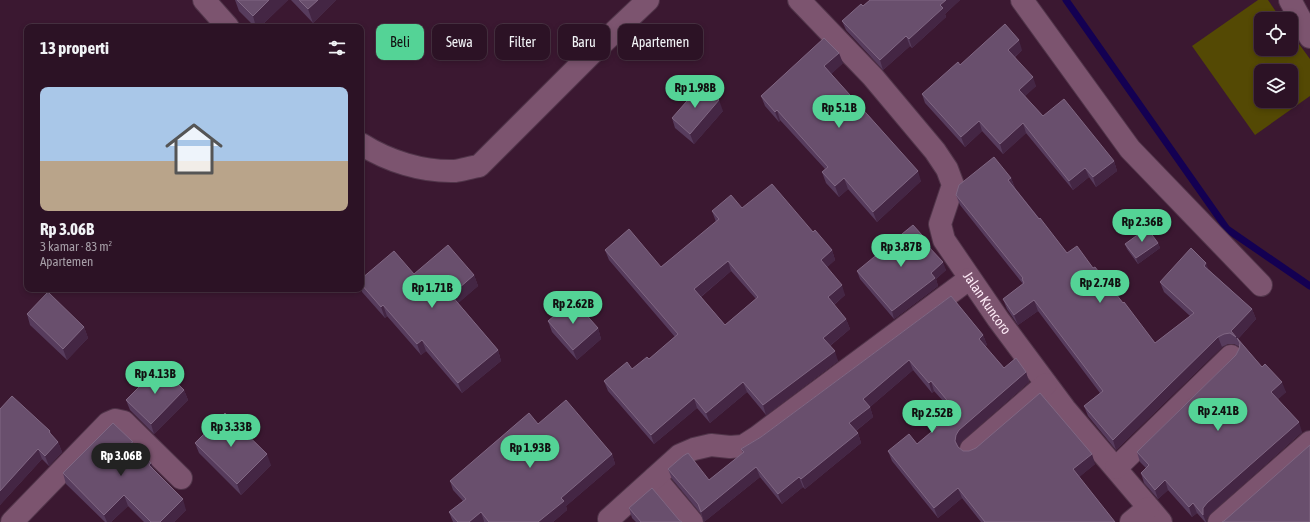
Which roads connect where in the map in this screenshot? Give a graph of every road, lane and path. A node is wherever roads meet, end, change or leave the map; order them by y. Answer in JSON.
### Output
{"nodes":[{"id":1,"x":204,"y":0,"type":"edge"},
{"id":2,"x":648,"y":0,"type":"edge"},
{"id":3,"x":799,"y":0,"type":"edge"},
{"id":4,"x":1022,"y":0,"type":"edge"},
{"id":5,"x":1290,"y":0,"type":"edge"},
{"id":6,"x":225,"y":24,"type":"edge"},
{"id":7,"x":1310,"y":37,"type":"edge"},
{"id":8,"x":364,"y":146,"type":"edge"},
{"id":9,"x":969,"y":279,"type":"junction"},
{"id":10,"x":1261,"y":284,"type":"dead end"},
{"id":11,"x":1231,"y":356,"type":"dead end"},
{"id":12,"x":1046,"y":384,"type":"junction"},
{"id":13,"x":1310,"y":442,"type":"edge"},
{"id":14,"x":970,"y":449,"type":"edge"},
{"id":15,"x":1116,"y":468,"type":"junction"},
{"id":16,"x":180,"y":478,"type":"dead end"},
{"id":17,"x":655,"y":478,"type":"junction"},
{"id":18,"x":1155,"y":515,"type":"edge"},
{"id":19,"x":609,"y":519,"type":"dead end"},
{"id":20,"x":12,"y":522,"type":"edge"},
{"id":21,"x":692,"y":522,"type":"edge"},
{"id":22,"x":1131,"y":522,"type":"edge"},
{"id":23,"x":1219,"y":522,"type":"edge"}],
"edges":[{"from":1,"to":6,"type":"street"},
{"from":2,"to":8,"type":"street"},
{"from":3,"to":9,"type":"street","name":"Jalan Kuncoro"},
{"from":4,"to":10,"type":"street"},
{"from":5,"to":7,"type":"street"},
{"from":9,"to":12,"type":"street","name":"Jalan Kuncoro"},
{"from":9,"to":17,"type":"street"},
{"from":11,"to":15,"type":"street"},
{"from":12,"to":14,"type":"street"},
{"from":12,"to":15,"type":"street","name":"Jalan Kuncoro"},
{"from":13,"to":23,"type":"street"},
{"from":15,"to":18,"type":"street","name":"Jalan Kuncoro"},
{"from":16,"to":20,"type":"street"},
{"from":17,"to":19,"type":"street"},
{"from":17,"to":21,"type":"street"},
{"from":18,"to":22,"type":"street"}]}
